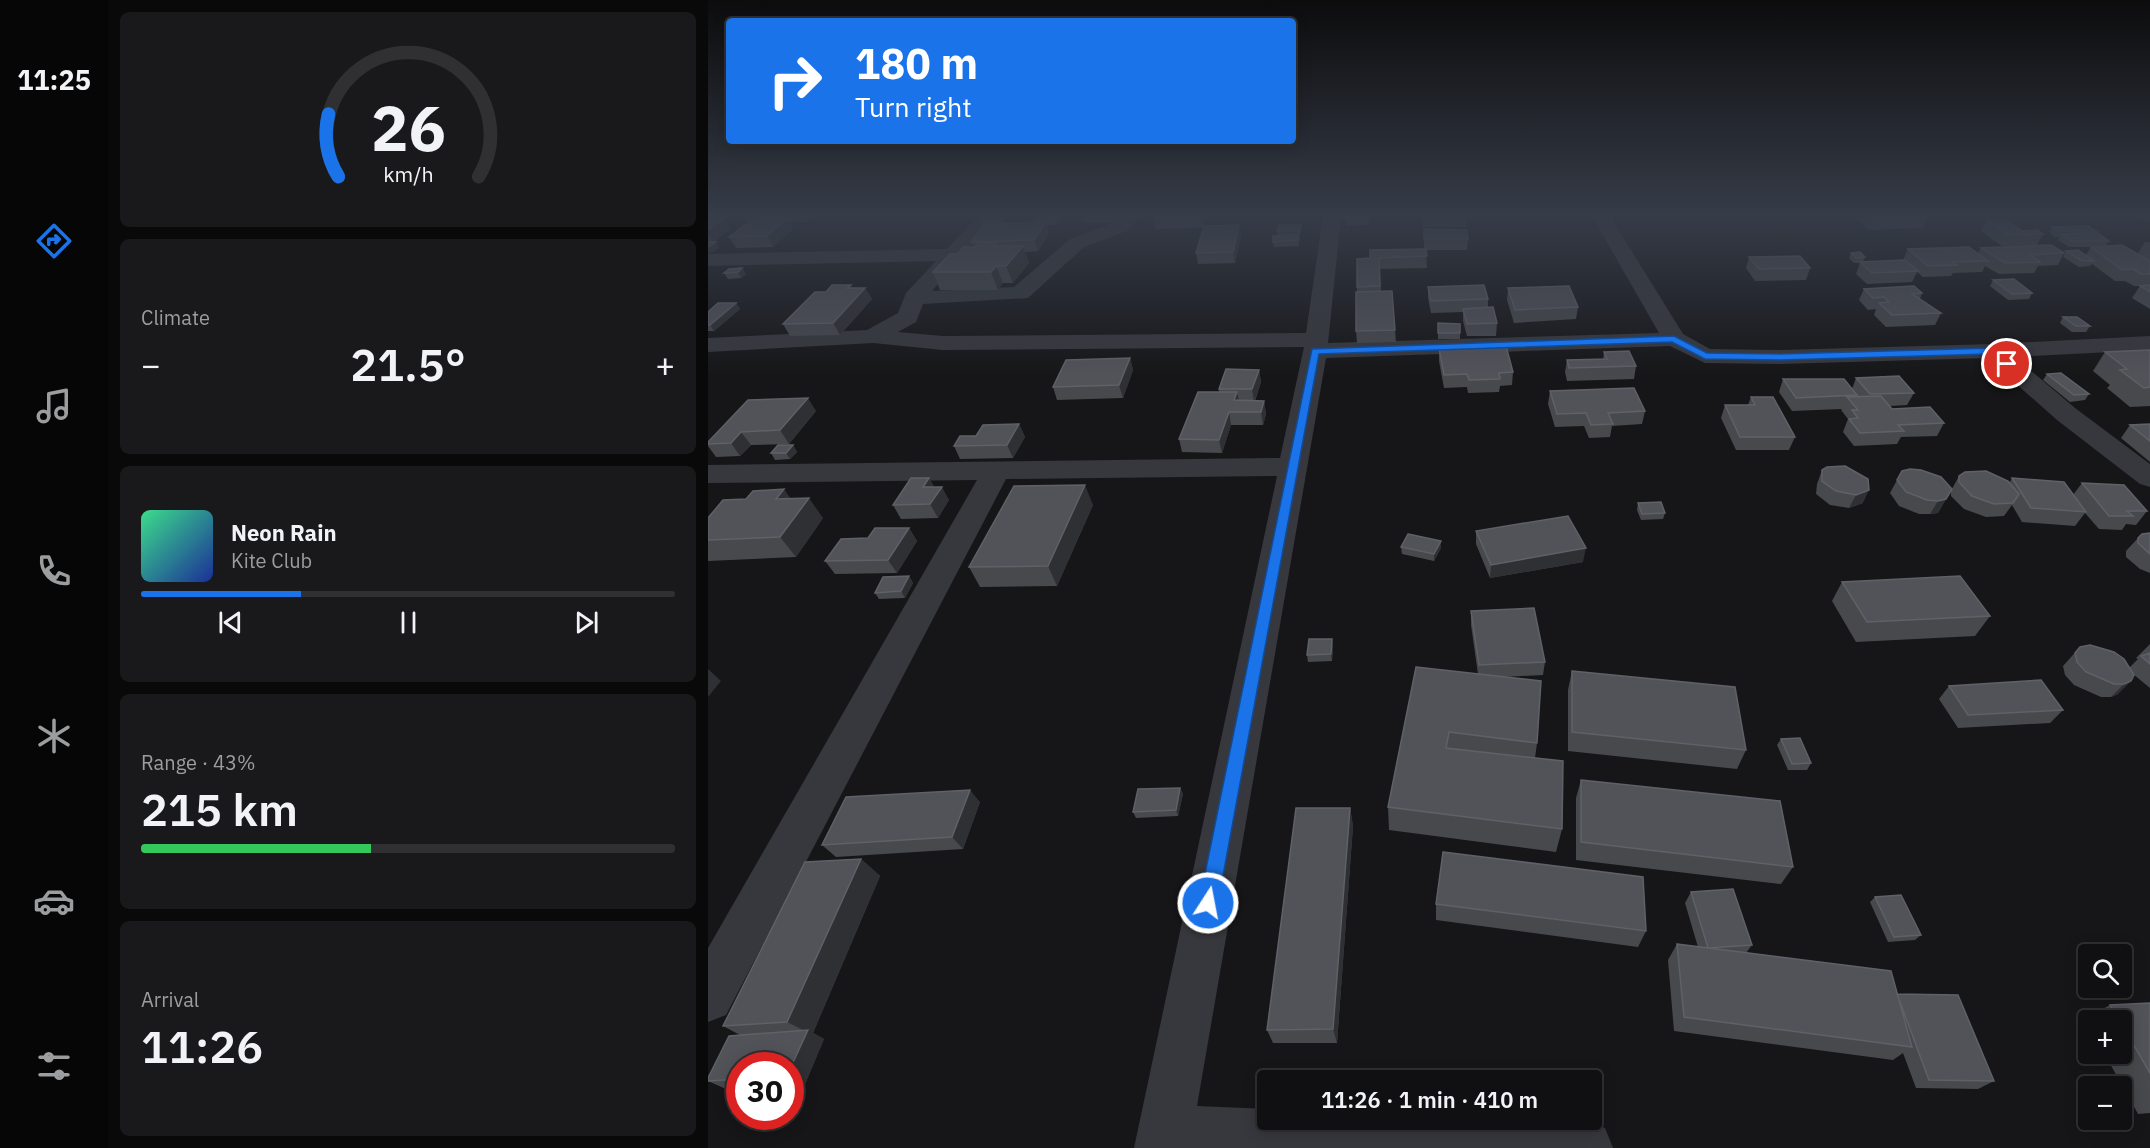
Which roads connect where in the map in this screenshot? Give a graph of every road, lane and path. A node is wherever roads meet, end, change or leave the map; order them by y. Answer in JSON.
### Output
{"nodes":[{"id":1,"x":941,"y":270,"type":"edge"},
{"id":2,"x":1047,"y":270,"type":"edge"},
{"id":3,"x":1325,"y":270,"type":"edge"},
{"id":4,"x":1632,"y":270,"type":"edge"},
{"id":5,"x":914,"y":298,"type":"junction"},
{"id":6,"x":873,"y":336,"type":"junction"},
{"id":7,"x":1674,"y":339,"type":"junction"},
{"id":8,"x":2150,"y":343,"type":"edge"},
{"id":9,"x":708,"y":345,"type":"edge"},
{"id":10,"x":1316,"y":346,"type":"junction"},
{"id":11,"x":1993,"y":351,"type":"junction"},
{"id":12,"x":1292,"y":467,"type":"junction"},
{"id":13,"x":996,"y":471,"type":"junction"},
{"id":14,"x":708,"y":474,"type":"edge"},
{"id":15,"x":753,"y":474,"type":"junction"},
{"id":16,"x":2150,"y":478,"type":"edge"},
{"id":17,"x":731,"y":500,"type":"edge"},
{"id":18,"x":708,"y":997,"type":"edge"},
{"id":19,"x":1163,"y":1141,"type":"edge"},
{"id":20,"x":1585,"y":1148,"type":"edge"}],
"edges":[{"from":1,"to":5,"type":"street"},
{"from":2,"to":5,"type":"street"},
{"from":3,"to":10,"type":"street"},
{"from":4,"to":7,"type":"street"},
{"from":5,"to":6,"type":"street"},
{"from":6,"to":9,"type":"street"},
{"from":6,"to":10,"type":"street"},
{"from":7,"to":10,"type":"street"},
{"from":7,"to":11,"type":"street"},
{"from":8,"to":11,"type":"street"},
{"from":10,"to":12,"type":"street"},
{"from":11,"to":16,"type":"street"},
{"from":12,"to":13,"type":"street"},
{"from":12,"to":19,"type":"street"},
{"from":13,"to":15,"type":"street"},
{"from":13,"to":18,"type":"street"},
{"from":14,"to":15,"type":"street"},
{"from":15,"to":17,"type":"street"},
{"from":19,"to":20,"type":"street"}]}
